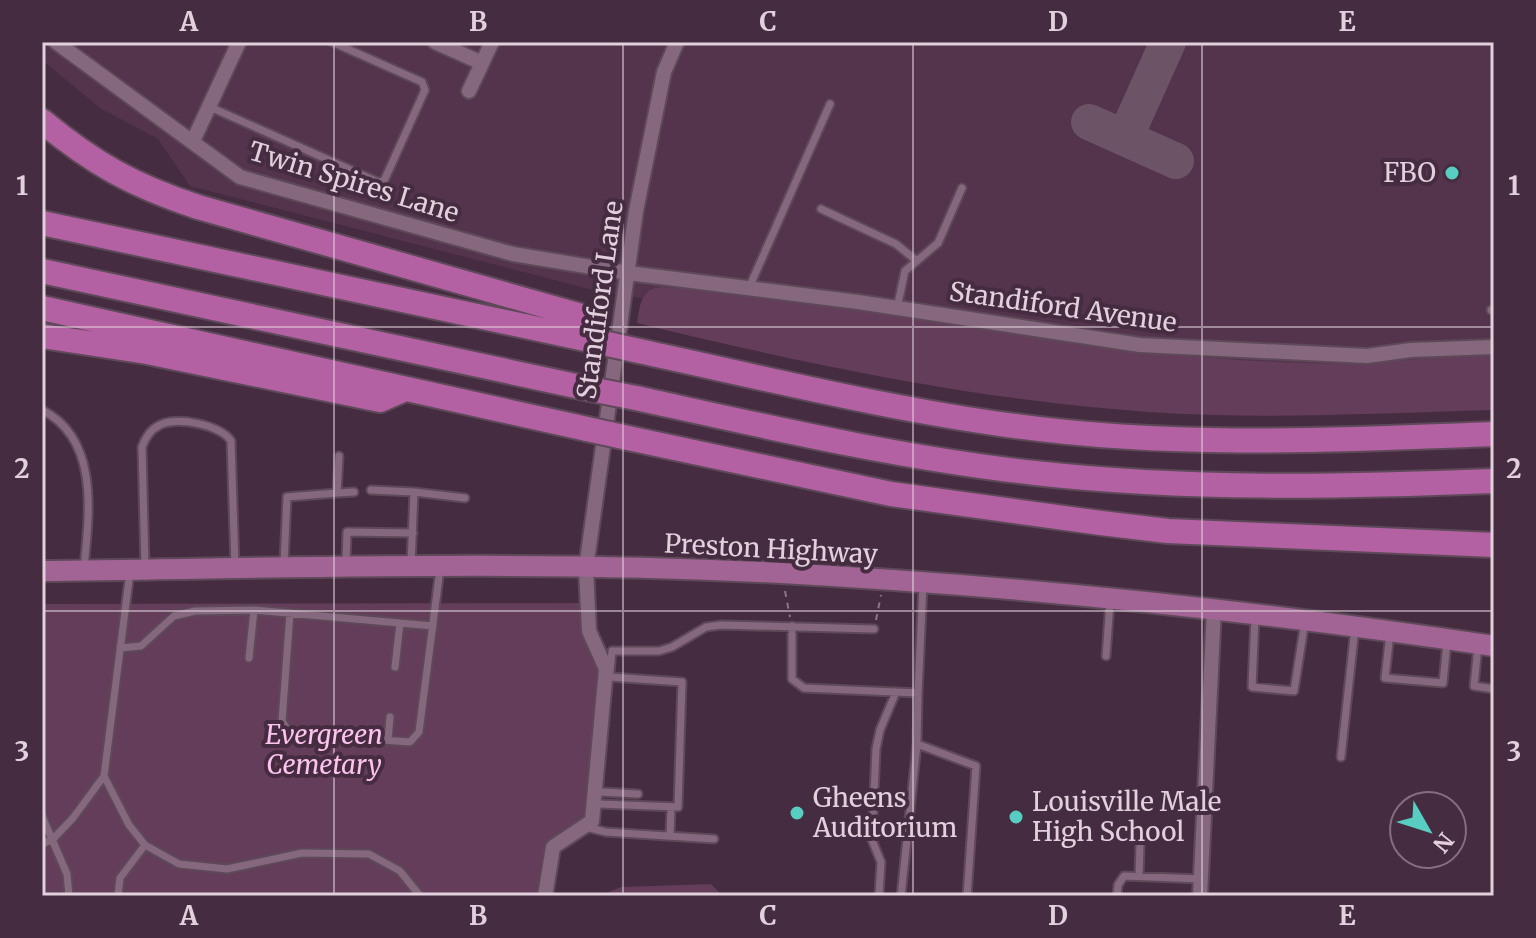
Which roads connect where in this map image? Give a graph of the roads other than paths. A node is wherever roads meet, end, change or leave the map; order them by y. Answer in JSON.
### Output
{"nodes":[{"id":1,"x":56,"y":42,"type":"edge"},
{"id":2,"x":239,"y":42,"type":"edge"},
{"id":3,"x":332,"y":42,"type":"edge"},
{"id":4,"x":435,"y":42,"type":"edge"},
{"id":5,"x":492,"y":42,"type":"edge"},
{"id":6,"x":677,"y":42,"type":"edge"},
{"id":7,"x":482,"y":63,"type":"junction"},
{"id":8,"x":469,"y":91,"type":"dead end"},
{"id":9,"x":830,"y":104,"type":"dead end"},
{"id":10,"x":210,"y":107,"type":"junction"},
{"id":11,"x":42,"y":121,"type":"edge"},
{"id":12,"x":193,"y":141,"type":"junction"},
{"id":13,"x":962,"y":188,"type":"dead end"},
{"id":14,"x":821,"y":209,"type":"dead end"},
{"id":15,"x":42,"y":223,"type":"edge"},
{"id":16,"x":917,"y":261,"type":"junction"},
{"id":17,"x":42,"y":271,"type":"edge"},
{"id":18,"x":628,"y":273,"type":"junction"},
{"id":19,"x":749,"y":288,"type":"junction"},
{"id":20,"x":42,"y":308,"type":"edge"},
{"id":21,"x":897,"y":308,"type":"junction"},
{"id":22,"x":42,"y":336,"type":"edge"},
{"id":23,"x":599,"y":342,"type":"junction"},
{"id":24,"x":1494,"y":347,"type":"edge"},
{"id":25,"x":403,"y":390,"type":"junction"},
{"id":26,"x":42,"y":410,"type":"edge"},
{"id":27,"x":1494,"y":434,"type":"edge"},
{"id":28,"x":339,"y":456,"type":"dead end"},
{"id":29,"x":1494,"y":481,"type":"edge"},
{"id":30,"x":371,"y":490,"type":"dead end"},
{"id":31,"x":354,"y":492,"type":"dead end"},
{"id":32,"x":414,"y":492,"type":"junction"},
{"id":33,"x":337,"y":493,"type":"junction"},
{"id":34,"x":465,"y":498,"type":"dead end"},
{"id":35,"x":413,"y":533,"type":"junction"},
{"id":36,"x":1494,"y":545,"type":"edge"},
{"id":37,"x":440,"y":566,"type":"junction"},
{"id":38,"x":346,"y":567,"type":"junction"},
{"id":39,"x":411,"y":567,"type":"junction"},
{"id":40,"x":235,"y":568,"type":"junction"},
{"id":41,"x":284,"y":568,"type":"junction"},
{"id":42,"x":586,"y":568,"type":"junction"},
{"id":43,"x":83,"y":570,"type":"junction"},
{"id":44,"x":137,"y":570,"type":"junction"},
{"id":45,"x":42,"y":571,"type":"edge"},
{"id":46,"x":923,"y":583,"type":"junction"},
{"id":47,"x":1110,"y":599,"type":"junction"},
{"id":48,"x":1214,"y":609,"type":"junction"},
{"id":49,"x":254,"y":610,"type":"junction"},
{"id":50,"x":290,"y":613,"type":"junction"},
{"id":51,"x":1255,"y":613,"type":"junction"},
{"id":52,"x":1305,"y":619,"type":"junction"},
{"id":53,"x":400,"y":623,"type":"junction"},
{"id":54,"x":433,"y":626,"type":"junction"},
{"id":55,"x":792,"y":626,"type":"junction"},
{"id":56,"x":1355,"y":626,"type":"junction"},
{"id":57,"x":874,"y":629,"type":"road end"},
{"id":58,"x":589,"y":631,"type":"junction"},
{"id":59,"x":1390,"y":631,"type":"junction"},
{"id":60,"x":1447,"y":639,"type":"junction"},
{"id":61,"x":1486,"y":645,"type":"edge"},
{"id":62,"x":120,"y":648,"type":"junction"},
{"id":63,"x":612,"y":651,"type":"junction"},
{"id":64,"x":1106,"y":656,"type":"dead end"},
{"id":65,"x":249,"y":658,"type":"dead end"},
{"id":66,"x":395,"y":667,"type":"dead end"},
{"id":67,"x":610,"y":677,"type":"junction"},
{"id":68,"x":1494,"y":689,"type":"edge"},
{"id":69,"x":896,"y":692,"type":"junction"},
{"id":70,"x":918,"y":693,"type":"junction"},
{"id":71,"x":390,"y":717,"type":"dead end"},
{"id":72,"x":388,"y":740,"type":"junction"},
{"id":73,"x":917,"y":744,"type":"junction"},
{"id":74,"x":1341,"y":757,"type":"dead end"},
{"id":75,"x":104,"y":776,"type":"junction"},
{"id":76,"x":601,"y":792,"type":"junction"},
{"id":77,"x":638,"y":794,"type":"dead end"},
{"id":78,"x":599,"y":804,"type":"junction"},
{"id":79,"x":671,"y":807,"type":"junction"},
{"id":80,"x":42,"y":816,"type":"edge"},
{"id":81,"x":589,"y":824,"type":"junction"},
{"id":82,"x":1136,"y":835,"type":"dead end"},
{"id":83,"x":670,"y":836,"type":"junction"},
{"id":84,"x":53,"y":839,"type":"junction"},
{"id":85,"x":714,"y":839,"type":"dead end"},
{"id":86,"x":42,"y":844,"type":"edge"},
{"id":87,"x":145,"y":845,"type":"junction"},
{"id":88,"x":1139,"y":876,"type":"junction"},
{"id":89,"x":1201,"y":879,"type":"junction"},
{"id":90,"x":69,"y":896,"type":"edge"},
{"id":91,"x":118,"y":896,"type":"edge"},
{"id":92,"x":420,"y":896,"type":"edge"},
{"id":93,"x":545,"y":896,"type":"edge"},
{"id":94,"x":879,"y":896,"type":"edge"},
{"id":95,"x":901,"y":896,"type":"edge"},
{"id":96,"x":967,"y":896,"type":"edge"},
{"id":97,"x":1117,"y":896,"type":"edge"},
{"id":98,"x":1200,"y":896,"type":"edge"}],
"edges":[{"from":1,"to":12,"type":"street","name":"Twin Spires Lane"},
{"from":2,"to":10,"type":"street"},
{"from":3,"to":10,"type":"lane"},
{"from":4,"to":7,"type":"street"},
{"from":5,"to":7,"type":"street"},
{"from":6,"to":18,"type":"street","name":"Standiford Lane"},
{"from":7,"to":8,"type":"street"},
{"from":9,"to":19,"type":"lane"},
{"from":10,"to":12,"type":"street"},
{"from":11,"to":23,"type":"highway"},
{"from":12,"to":18,"type":"street","name":"Twin Spires Lane"},
{"from":13,"to":16,"type":"lane"},
{"from":14,"to":16,"type":"lane"},
{"from":15,"to":23,"type":"highway"},
{"from":16,"to":21,"type":"lane"},
{"from":17,"to":29,"type":"highway","bridge":true},
{"from":18,"to":19,"type":"street","name":"Standiford Avenue"},
{"from":18,"to":42,"type":"street","name":"Standiford Lane"},
{"from":19,"to":21,"type":"street","name":"Standiford Avenue"},
{"from":20,"to":25,"type":"highway"},
{"from":21,"to":24,"type":"street","name":"Standiford Avenue"},
{"from":22,"to":25,"type":"highway"},
{"from":23,"to":27,"type":"highway","bridge":true},
{"from":25,"to":36,"type":"highway","bridge":true},
{"from":26,"to":43,"type":"lane"},
{"from":28,"to":33,"type":"lane"},
{"from":30,"to":32,"type":"lane"},
{"from":31,"to":33,"type":"lane"},
{"from":32,"to":34,"type":"lane"},
{"from":32,"to":35,"type":"lane"},
{"from":33,"to":41,"type":"lane"},
{"from":35,"to":38,"type":"lane"},
{"from":35,"to":39,"type":"lane"},
{"from":37,"to":39,"type":"main road","name":"Preston Highway"},
{"from":37,"to":42,"type":"main road","name":"Preston Highway"},
{"from":37,"to":54,"type":"lane"},
{"from":38,"to":39,"type":"main road","name":"Preston Highway"},
{"from":38,"to":41,"type":"main road","name":"Preston Highway"},
{"from":40,"to":41,"type":"main road","name":"Preston Highway"},
{"from":40,"to":44,"type":"main road","name":"Preston Highway"},
{"from":40,"to":44,"type":"lane"},
{"from":42,"to":46,"type":"main road","name":"Preston Highway"},
{"from":42,"to":58,"type":"street","name":"Standiford Lane"},
{"from":43,"to":44,"type":"main road","name":"Preston Highway"},
{"from":43,"to":45,"type":"main road","name":"Preston Highway"},
{"from":44,"to":62,"type":"lane"},
{"from":46,"to":47,"type":"main road","name":"Preston Highway"},
{"from":46,"to":70,"type":"lane"},
{"from":47,"to":48,"type":"main road","name":"Preston Highway"},
{"from":47,"to":64,"type":"lane"},
{"from":48,"to":51,"type":"main road","name":"Preston Highway"},
{"from":48,"to":89,"type":"street"},
{"from":49,"to":50,"type":"lane"},
{"from":49,"to":62,"type":"lane"},
{"from":49,"to":65,"type":"lane"},
{"from":50,"to":53,"type":"lane"},
{"from":50,"to":72,"type":"lane"},
{"from":51,"to":52,"type":"main road","name":"Preston Highway"},
{"from":51,"to":52,"type":"lane"},
{"from":52,"to":56,"type":"main road","name":"Preston Highway"},
{"from":53,"to":54,"type":"lane"},
{"from":53,"to":66,"type":"lane"},
{"from":54,"to":72,"type":"lane"},
{"from":55,"to":57,"type":"lane"},
{"from":55,"to":63,"type":"lane"},
{"from":55,"to":69,"type":"lane"},
{"from":56,"to":59,"type":"main road","name":"Preston Highway"},
{"from":56,"to":74,"type":"lane"},
{"from":58,"to":63,"type":"lane"},
{"from":58,"to":81,"type":"street"},
{"from":59,"to":60,"type":"main road","name":"Preston Highway"},
{"from":59,"to":60,"type":"lane"},
{"from":60,"to":61,"type":"main road","name":"Preston Highway"},
{"from":61,"to":68,"type":"lane"},
{"from":62,"to":75,"type":"lane"},
{"from":63,"to":67,"type":"lane"},
{"from":67,"to":76,"type":"lane"},
{"from":67,"to":79,"type":"lane"},
{"from":69,"to":70,"type":"lane"},
{"from":69,"to":94,"type":"lane"},
{"from":70,"to":73,"type":"lane"},
{"from":71,"to":72,"type":"lane"},
{"from":73,"to":95,"type":"lane"},
{"from":73,"to":96,"type":"lane"},
{"from":75,"to":84,"type":"lane"},
{"from":75,"to":87,"type":"lane"},
{"from":76,"to":77,"type":"lane"},
{"from":76,"to":78,"type":"lane"},
{"from":78,"to":79,"type":"lane"},
{"from":78,"to":81,"type":"lane"},
{"from":79,"to":83,"type":"lane"},
{"from":80,"to":84,"type":"lane"},
{"from":81,"to":83,"type":"lane"},
{"from":81,"to":93,"type":"street"},
{"from":82,"to":88,"type":"lane"},
{"from":83,"to":85,"type":"lane"},
{"from":84,"to":86,"type":"lane"},
{"from":84,"to":90,"type":"lane"},
{"from":87,"to":91,"type":"lane"},
{"from":87,"to":92,"type":"lane"},
{"from":88,"to":89,"type":"lane"},
{"from":88,"to":97,"type":"lane"},
{"from":89,"to":98,"type":"street"}]}
